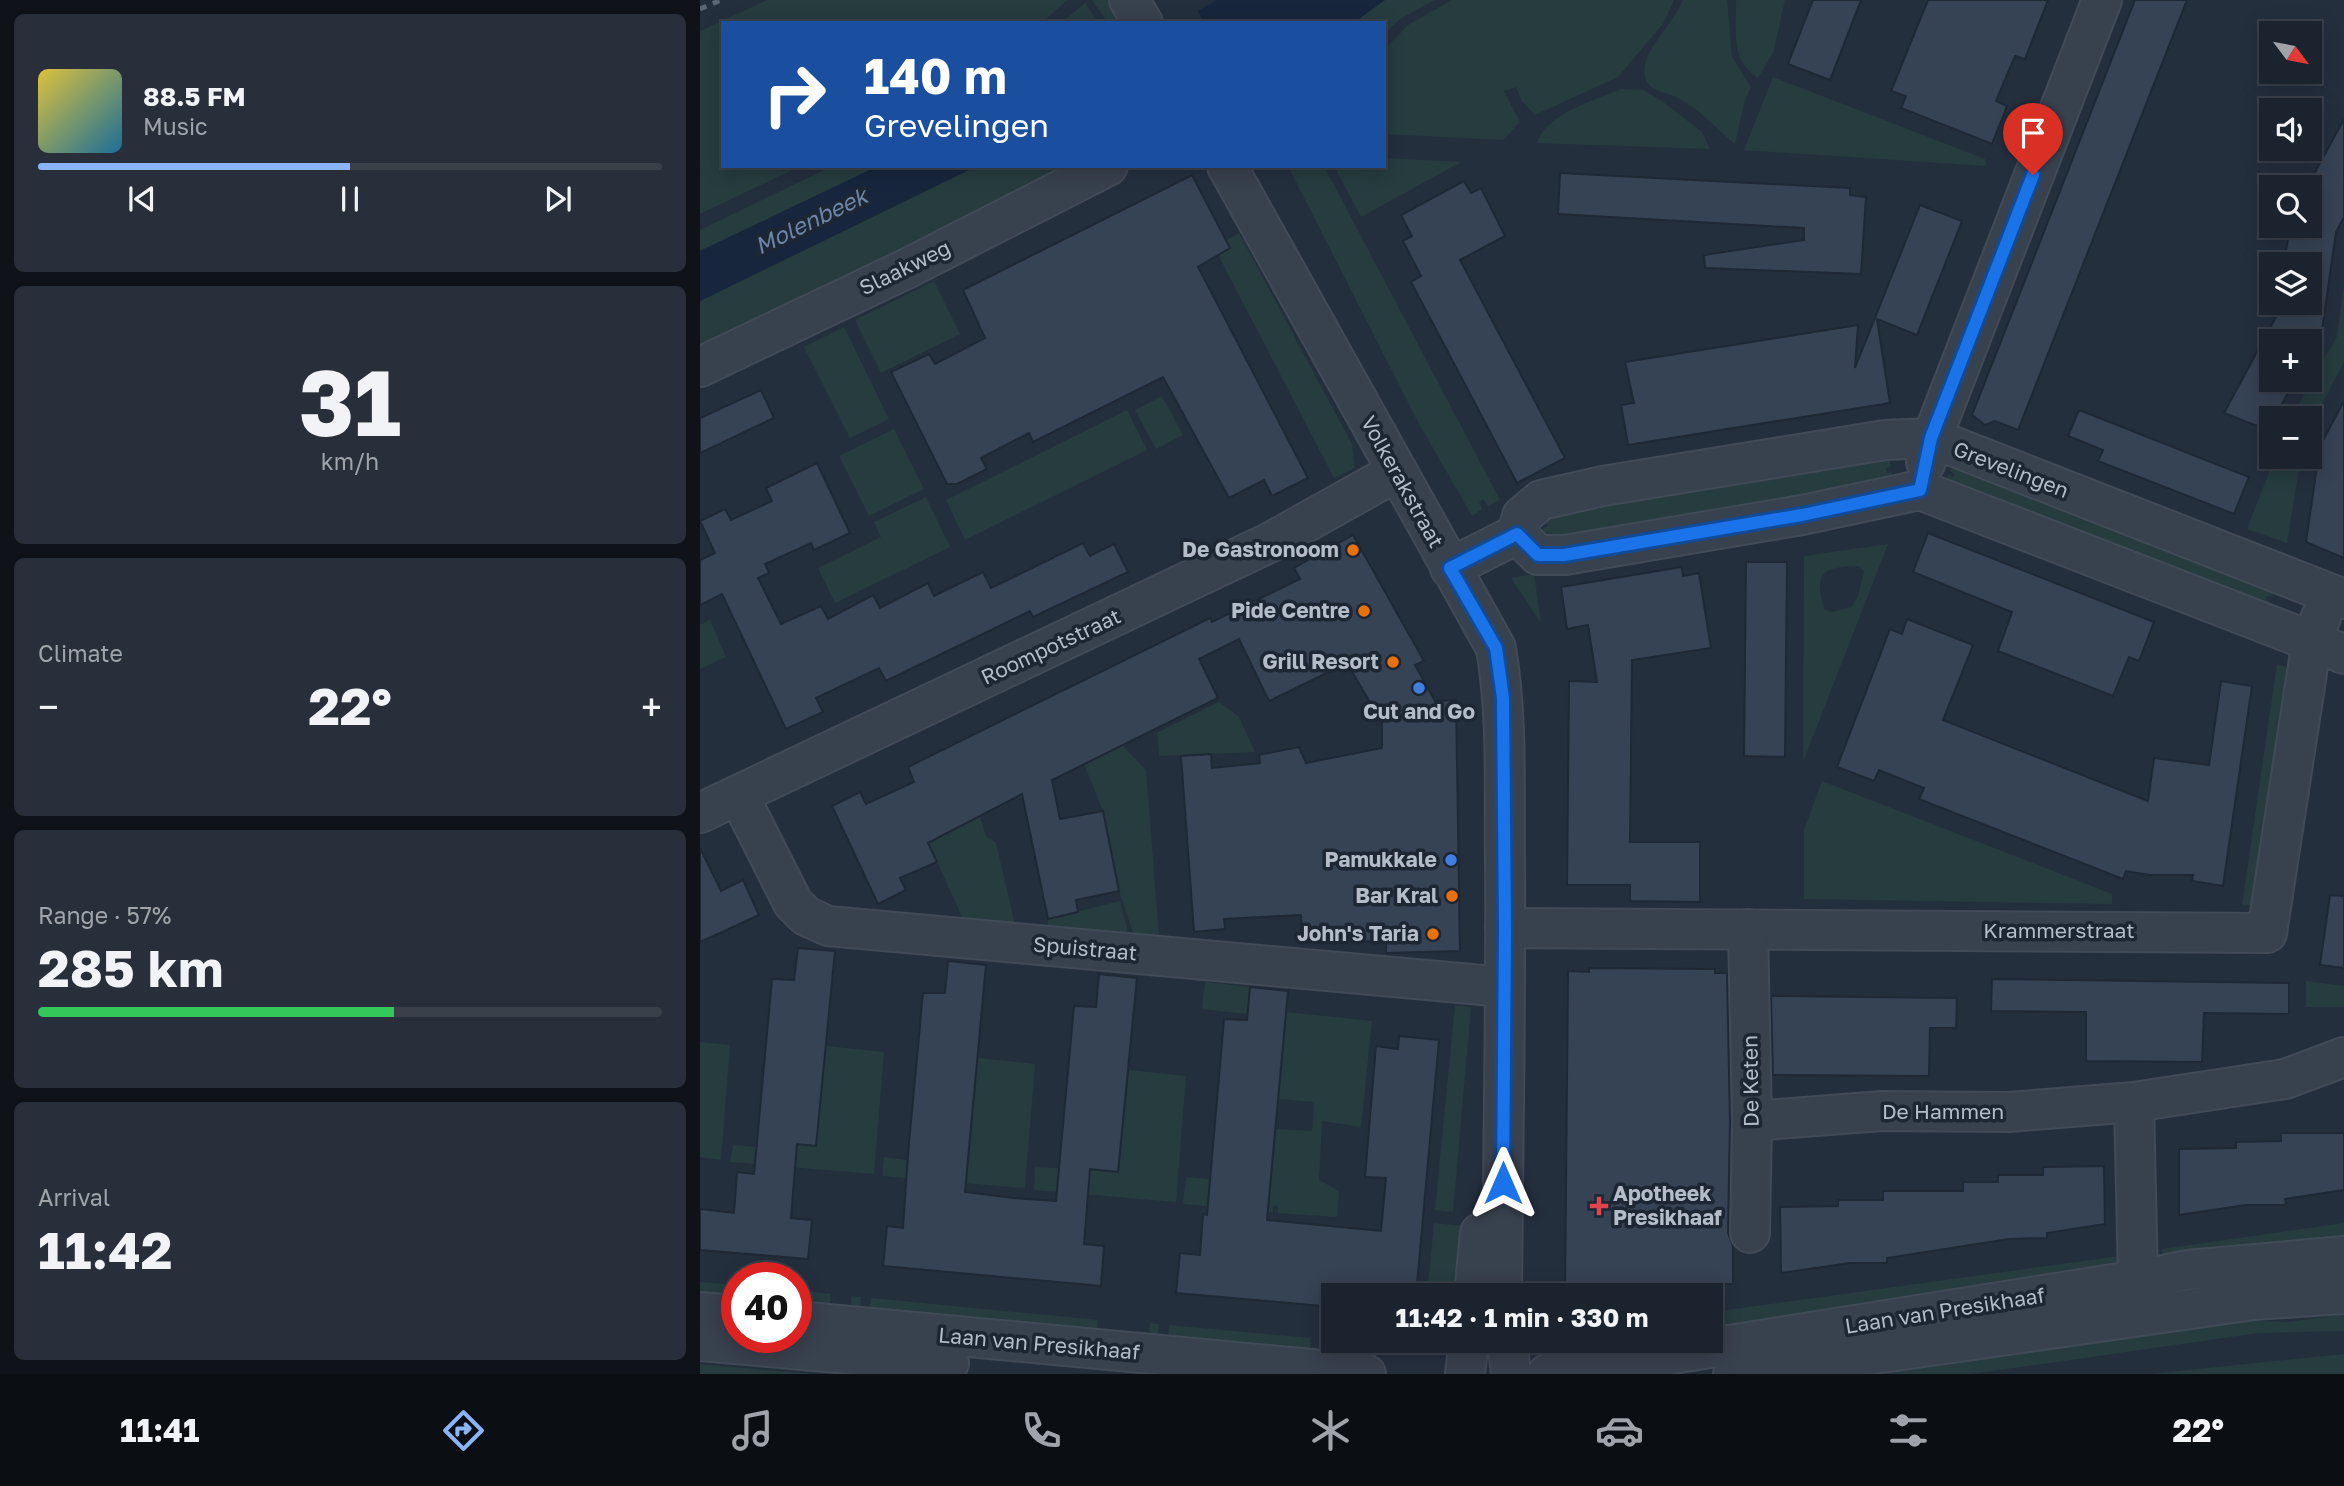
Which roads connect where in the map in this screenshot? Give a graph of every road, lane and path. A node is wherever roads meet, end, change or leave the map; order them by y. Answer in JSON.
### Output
{"nodes":[{"id":1,"x":1129,"y":0,"type":"edge"},
{"id":2,"x":2102,"y":0,"type":"edge"},
{"id":3,"x":1142,"y":21,"type":"edge"},
{"id":4,"x":1104,"y":168,"type":"edge"},
{"id":5,"x":1228,"y":168,"type":"edge"},
{"id":6,"x":700,"y":367,"type":"edge"},
{"id":7,"x":1931,"y":438,"type":"junction"},
{"id":8,"x":1396,"y":472,"type":"junction"},
{"id":9,"x":1920,"y":490,"type":"junction"},
{"id":10,"x":1517,"y":534,"type":"junction"},
{"id":11,"x":1450,"y":568,"type":"junction"},
{"id":12,"x":2337,"y":597,"type":"edge"},
{"id":13,"x":2328,"y":647,"type":"edge"},
{"id":14,"x":739,"y":796,"type":"junction"},
{"id":15,"x":700,"y":813,"type":"edge"},
{"id":16,"x":1505,"y":928,"type":"junction"},
{"id":17,"x":1748,"y":929,"type":"junction"},
{"id":18,"x":1504,"y":987,"type":"junction"},
{"id":19,"x":2344,"y":1057,"type":"edge"},
{"id":20,"x":2134,"y":1102,"type":"junction"},
{"id":21,"x":1752,"y":1121,"type":"junction"},
{"id":22,"x":1750,"y":1233,"type":"dead end"},
{"id":23,"x":2344,"y":1256,"type":"edge"},
{"id":24,"x":2138,"y":1280,"type":"junction"},
{"id":25,"x":1475,"y":1283,"type":"edge"},
{"id":26,"x":1502,"y":1283,"type":"edge"},
{"id":27,"x":2344,"y":1294,"type":"edge"},
{"id":28,"x":700,"y":1312,"type":"edge"},
{"id":29,"x":721,"y":1314,"type":"edge"},
{"id":30,"x":812,"y":1322,"type":"edge"},
{"id":31,"x":700,"y":1341,"type":"edge"},
{"id":32,"x":1467,"y":1353,"type":"edge"},
{"id":33,"x":1509,"y":1353,"type":"edge"},
{"id":34,"x":1074,"y":1374,"type":"edge"},
{"id":35,"x":1366,"y":1374,"type":"edge"},
{"id":36,"x":1465,"y":1374,"type":"edge"},
{"id":37,"x":1511,"y":1374,"type":"edge"},
{"id":38,"x":1547,"y":1374,"type":"edge"},
{"id":39,"x":1733,"y":1374,"type":"edge"}],
"edges":[{"from":1,"to":3,"type":"street"},
{"from":2,"to":7,"type":"street"},
{"from":4,"to":6,"type":"street","name":"Slaakweg"},
{"from":5,"to":8,"type":"street","name":"Volkerakstraat"},
{"from":7,"to":9,"type":"street"},
{"from":7,"to":10,"type":"street","name":"Grevelingen"},
{"from":7,"to":12,"type":"street","name":"Grevelingen"},
{"from":8,"to":11,"type":"street","name":"Volkerakstraat"},
{"from":8,"to":14,"type":"street","name":"Roompotstraat"},
{"from":9,"to":10,"type":"street"},
{"from":9,"to":13,"type":"street"},
{"from":10,"to":11,"type":"street"},
{"from":11,"to":16,"type":"street","name":"Volkerakstraat"},
{"from":12,"to":13,"type":"street","name":"Krammerstraat"},
{"from":13,"to":17,"type":"street","name":"Krammerstraat"},
{"from":14,"to":15,"type":"street","name":"Roompotstraat"},
{"from":14,"to":18,"type":"street","name":"Spuistraat"},
{"from":16,"to":17,"type":"street","name":"Krammerstraat"},
{"from":16,"to":18,"type":"street","name":"Volkerakstraat"},
{"from":17,"to":21,"type":"street","name":"De Keten"},
{"from":18,"to":25,"type":"street","name":"Volkerakstraat"},
{"from":18,"to":26,"type":"street","name":"Volkerakstraat"},
{"from":19,"to":20,"type":"street","name":"De Hammen"},
{"from":20,"to":21,"type":"street","name":"De Hammen"},
{"from":20,"to":24,"type":"street"},
{"from":21,"to":22,"type":"street","name":"De Keten"},
{"from":23,"to":24,"type":"street","name":"Laan van Presikhaaf"},
{"from":24,"to":38,"type":"street","name":"Laan van Presikhaaf"},
{"from":27,"to":39,"type":"street","name":"Laan van Presikhaaf"},
{"from":28,"to":29,"type":"street"},
{"from":30,"to":35,"type":"street","name":"Laan van Presikhaaf"},
{"from":31,"to":34,"type":"street","name":"Laan van Presikhaaf"},
{"from":32,"to":36,"type":"street"},
{"from":33,"to":37,"type":"street"}]}
